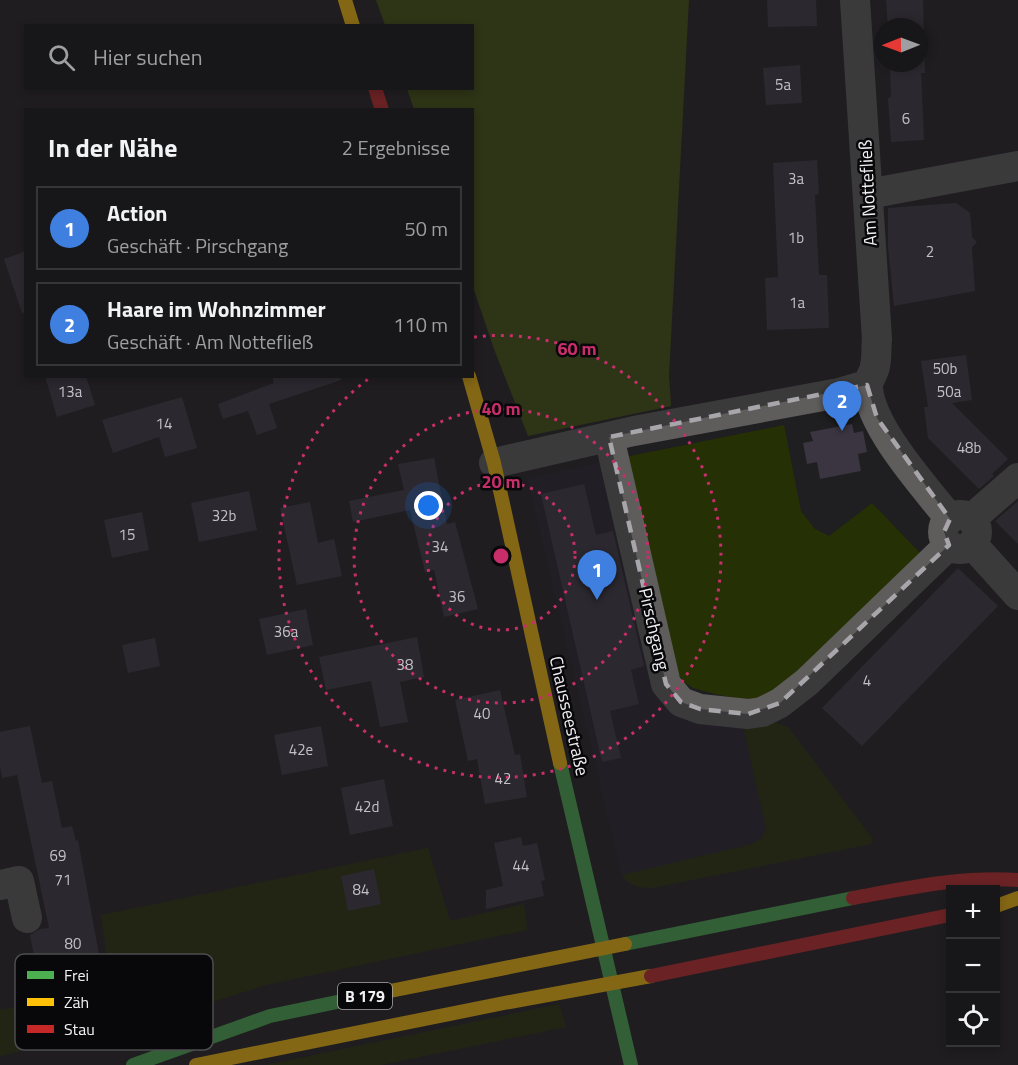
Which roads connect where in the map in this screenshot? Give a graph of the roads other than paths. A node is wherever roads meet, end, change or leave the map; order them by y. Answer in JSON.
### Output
{"nodes":[{"id":1,"x":345,"y":0,"type":"edge"},
{"id":2,"x":855,"y":0,"type":"edge"},
{"id":3,"x":353,"y":24,"type":"edge"},
{"id":4,"x":376,"y":90,"type":"edge"},
{"id":5,"x":381,"y":108,"type":"edge"},
{"id":6,"x":1018,"y":166,"type":"edge"},
{"id":7,"x":868,"y":194,"type":"junction"},
{"id":8,"x":470,"y":378,"type":"edge"},
{"id":9,"x":867,"y":385,"type":"junction"},
{"id":10,"x":609,"y":437,"type":"junction"},
{"id":11,"x":494,"y":463,"type":"junction"},
{"id":12,"x":1018,"y":478,"type":"edge"},
{"id":13,"x":960,"y":532,"type":"junction"},
{"id":14,"x":1018,"y":595,"type":"edge"},
{"id":15,"x":1018,"y":880,"type":"edge"},
{"id":16,"x":0,"y":885,"type":"edge"},
{"id":17,"x":1018,"y":898,"type":"edge"},
{"id":18,"x":1000,"y":905,"type":"edge"},
{"id":19,"x":946,"y":916,"type":"edge"},
{"id":20,"x":27,"y":918,"type":"dead end"},
{"id":21,"x":604,"y":947,"type":"junction"},
{"id":22,"x":612,"y":983,"type":"junction"},
{"id":23,"x":213,"y":1037,"type":"edge"},
{"id":24,"x":176,"y":1050,"type":"edge"},
{"id":25,"x":133,"y":1065,"type":"edge"},
{"id":26,"x":196,"y":1065,"type":"edge"},
{"id":27,"x":631,"y":1065,"type":"edge"}],
"edges":[{"from":1,"to":3,"type":"main road"},
{"from":2,"to":7,"type":"street","name":"Am Nottefließ"},
{"from":4,"to":5,"type":"main road"},
{"from":6,"to":7,"type":"street"},
{"from":7,"to":9,"type":"street","name":"Am Nottefließ"},
{"from":8,"to":11,"type":"main road","name":"Chausseestraße"},
{"from":9,"to":10,"type":"street"},
{"from":9,"to":13,"type":"street"},
{"from":10,"to":11,"type":"street"},
{"from":10,"to":13,"type":"street","name":"Pirschgang"},
{"from":11,"to":21,"type":"main road","name":"Chausseestraße"},
{"from":12,"to":13,"type":"street","name":"Pirschgang"},
{"from":13,"to":14,"type":"street"},
{"from":15,"to":21,"type":"main road","number":"B 179"},
{"from":16,"to":20,"type":"street"},
{"from":17,"to":18,"type":"main road"},
{"from":19,"to":22,"type":"main road","number":"B 179"},
{"from":21,"to":22,"type":"main road","name":"Chausseestraße"},
{"from":21,"to":23,"type":"main road","number":"B 179"},
{"from":22,"to":26,"type":"main road","number":"B 179"},
{"from":22,"to":27,"type":"main road","name":"Chausseestraße"},
{"from":24,"to":25,"type":"main road","number":"B 179"}]}
